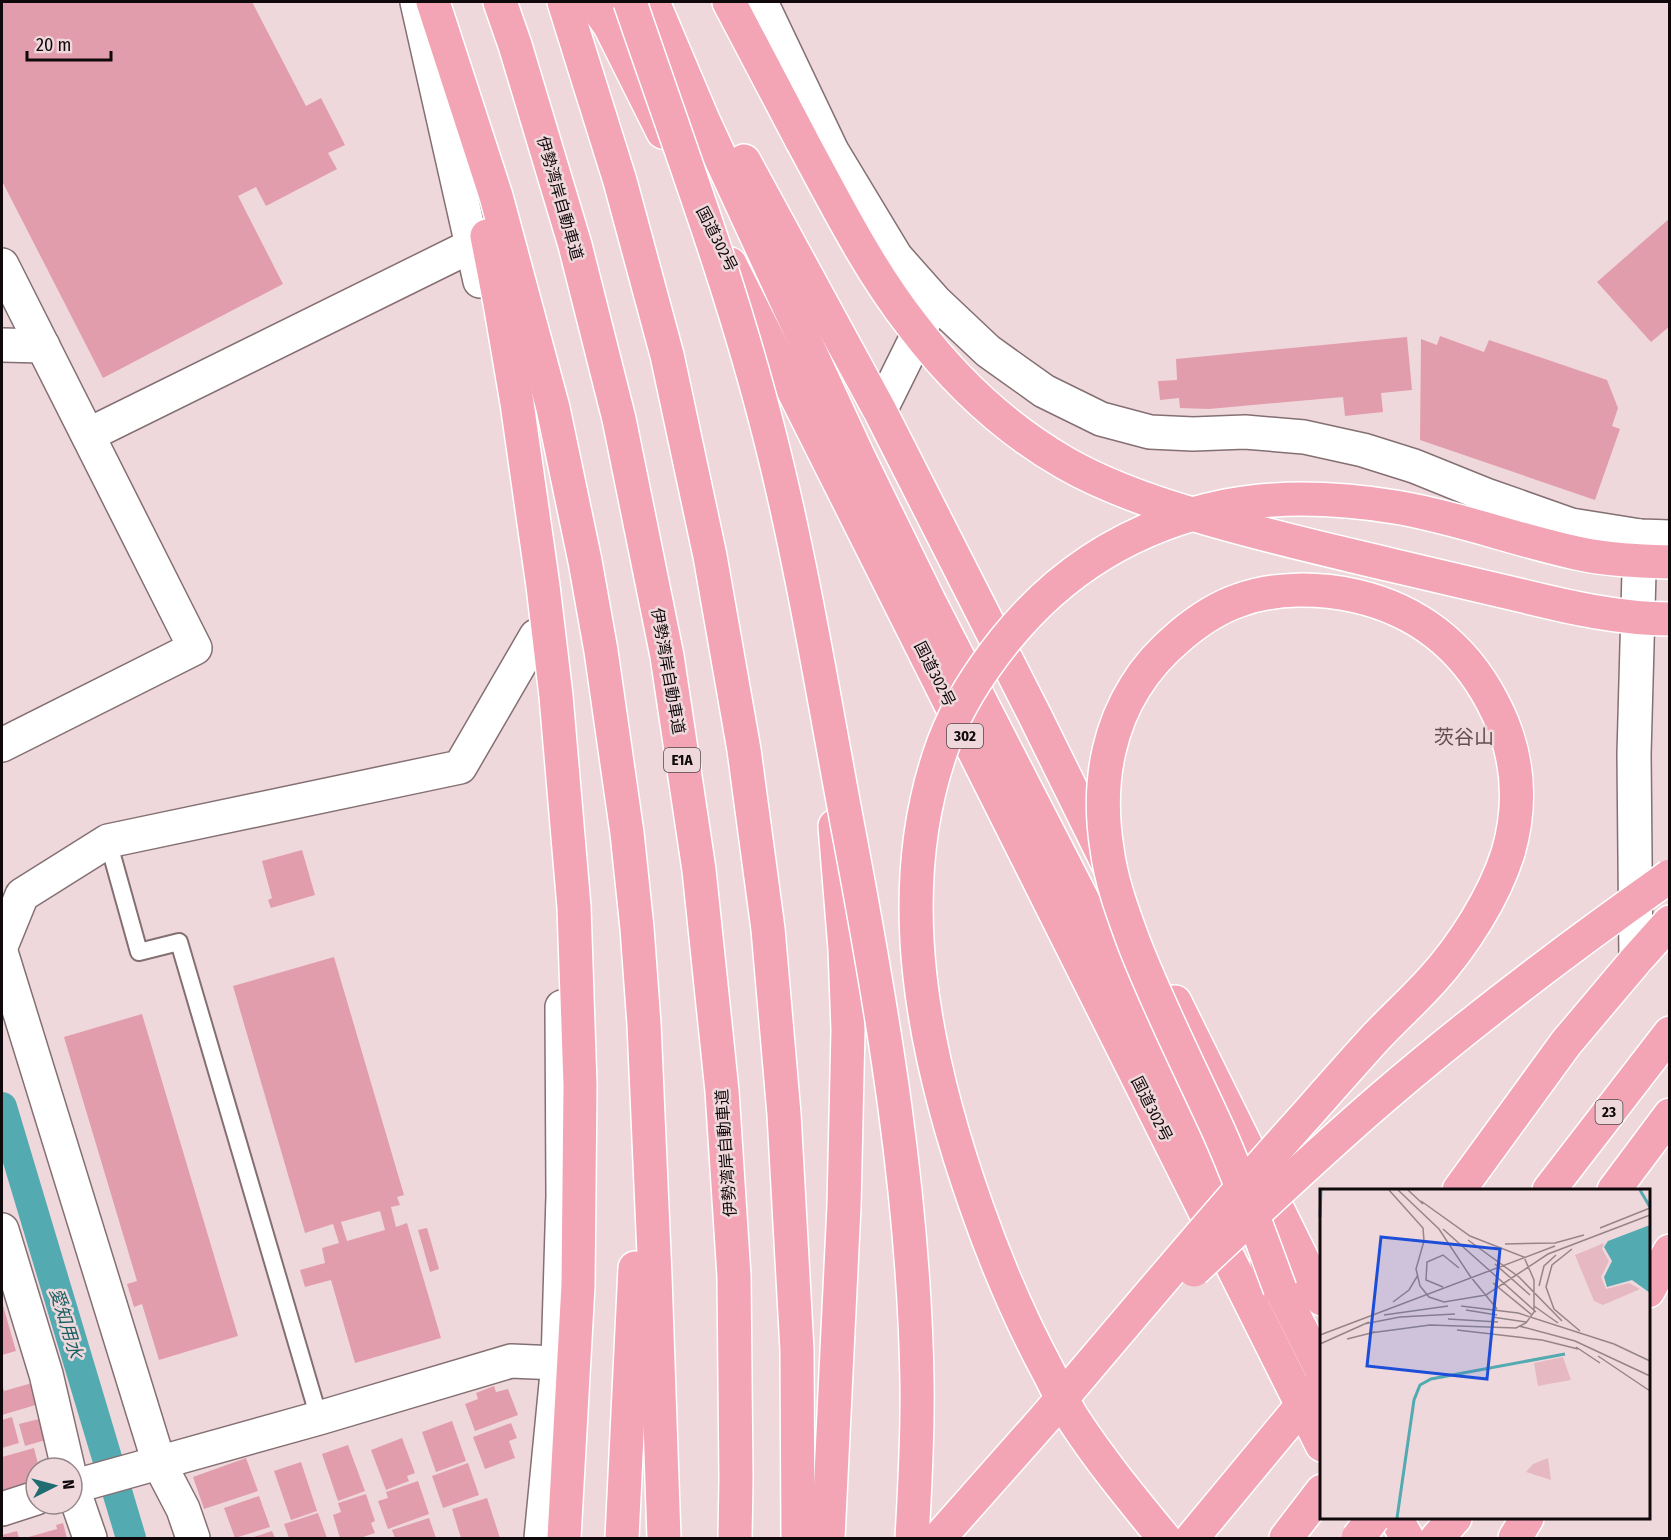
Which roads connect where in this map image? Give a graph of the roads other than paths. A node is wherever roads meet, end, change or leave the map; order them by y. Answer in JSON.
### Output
{"nodes":[{"id":1,"x":417,"y":2,"type":"edge"},
{"id":2,"x":432,"y":2,"type":"edge"},
{"id":3,"x":500,"y":2,"type":"edge"},
{"id":4,"x":564,"y":2,"type":"edge"},
{"id":5,"x":593,"y":2,"type":"edge"},
{"id":6,"x":630,"y":2,"type":"edge"},
{"id":7,"x":655,"y":2,"type":"edge"},
{"id":8,"x":729,"y":2,"type":"edge"},
{"id":9,"x":760,"y":2,"type":"edge"},
{"id":10,"x":473,"y":245,"type":"junction"},
{"id":11,"x":2,"y":265,"type":"edge"},
{"id":12,"x":934,"y":301,"type":"junction"},
{"id":13,"x":2,"y":345,"type":"edge"},
{"id":14,"x":44,"y":346,"type":"junction"},
{"id":15,"x":880,"y":411,"type":"junction"},
{"id":16,"x":88,"y":435,"type":"junction"},
{"id":17,"x":1655,"y":537,"type":"edge"},
{"id":18,"x":1670,"y":562,"type":"edge"},
{"id":19,"x":1670,"y":619,"type":"edge"},
{"id":20,"x":536,"y":636,"type":"junction"},
{"id":21,"x":812,"y":636,"type":"junction"},
{"id":22,"x":2,"y":745,"type":"edge"},
{"id":23,"x":627,"y":833,"type":"junction"},
{"id":24,"x":108,"y":842,"type":"junction"},
{"id":25,"x":1670,"y":876,"type":"edge"},
{"id":26,"x":1670,"y":922,"type":"edge"},
{"id":27,"x":2,"y":944,"type":"edge"},
{"id":28,"x":2,"y":955,"type":"edge"},
{"id":29,"x":1636,"y":960,"type":"junction"},
{"id":30,"x":1670,"y":1033,"type":"edge"},
{"id":31,"x":1670,"y":1115,"type":"edge"},
{"id":32,"x":1460,"y":1189,"type":"edge"},
{"id":33,"x":1551,"y":1189,"type":"edge"},
{"id":34,"x":1615,"y":1189,"type":"edge"},
{"id":35,"x":2,"y":1230,"type":"edge"},
{"id":36,"x":1670,"y":1251,"type":"edge"},
{"id":37,"x":1670,"y":1265,"type":"edge"},
{"id":38,"x":1650,"y":1288,"type":"edge"},
{"id":39,"x":1280,"y":1289,"type":"junction"},
{"id":40,"x":1650,"y":1290,"type":"edge"},
{"id":41,"x":1320,"y":1295,"type":"edge"},
{"id":42,"x":558,"y":1364,"type":"junction"},
{"id":43,"x":1320,"y":1367,"type":"edge"},
{"id":44,"x":1320,"y":1383,"type":"edge"},
{"id":45,"x":1301,"y":1407,"type":"junction"},
{"id":46,"x":1047,"y":1416,"type":"junction"},
{"id":47,"x":319,"y":1418,"type":"junction"},
{"id":48,"x":1320,"y":1441,"type":"edge"},
{"id":49,"x":67,"y":1456,"type":"edge"},
{"id":50,"x":159,"y":1463,"type":"junction"},
{"id":51,"x":84,"y":1480,"type":"edge"},
{"id":52,"x":1320,"y":1494,"type":"edge"},
{"id":53,"x":24,"y":1502,"type":"edge"},
{"id":54,"x":2,"y":1509,"type":"edge"},
{"id":55,"x":84,"y":1516,"type":"edge"},
{"id":56,"x":1361,"y":1519,"type":"edge"},
{"id":57,"x":1372,"y":1519,"type":"edge"},
{"id":58,"x":1397,"y":1519,"type":"edge"},
{"id":59,"x":1526,"y":1519,"type":"edge"},
{"id":60,"x":90,"y":1539,"type":"edge"},
{"id":61,"x":193,"y":1539,"type":"edge"},
{"id":62,"x":541,"y":1539,"type":"edge"},
{"id":63,"x":564,"y":1539,"type":"edge"},
{"id":64,"x":622,"y":1539,"type":"edge"},
{"id":65,"x":664,"y":1539,"type":"edge"},
{"id":66,"x":735,"y":1539,"type":"edge"},
{"id":67,"x":798,"y":1539,"type":"edge"},
{"id":68,"x":828,"y":1539,"type":"edge"},
{"id":69,"x":912,"y":1539,"type":"edge"},
{"id":70,"x":939,"y":1539,"type":"edge"},
{"id":71,"x":1164,"y":1539,"type":"edge"},
{"id":72,"x":1192,"y":1539,"type":"edge"},
{"id":73,"x":1286,"y":1539,"type":"edge"},
{"id":74,"x":1358,"y":1539,"type":"edge"},
{"id":75,"x":1372,"y":1539,"type":"edge"},
{"id":76,"x":1407,"y":1539,"type":"edge"},
{"id":77,"x":1515,"y":1539,"type":"edge"}],
"edges":[{"from":1,"to":10,"type":"street"},
{"from":2,"to":23,"type":"highway"},
{"from":2,"to":63,"type":"highway"},
{"from":3,"to":66,"type":"highway","name":"伊勢湾岸自動車道","number":"E1A"},
{"from":4,"to":67,"type":"highway"},
{"from":5,"to":45,"type":"highway","name":"国道302号","number":"302"},
{"from":6,"to":21,"type":"highway","bridge":true},
{"from":7,"to":15,"type":"highway"},
{"from":7,"to":39,"type":"highway","bridge":true},
{"from":8,"to":19,"type":"highway","bridge":true},
{"from":9,"to":12,"type":"street"},
{"from":10,"to":16,"type":"street"},
{"from":10,"to":20,"type":"street"},
{"from":11,"to":14,"type":"street"},
{"from":12,"to":15,"type":"street"},
{"from":12,"to":17,"type":"street"},
{"from":13,"to":14,"type":"street"},
{"from":14,"to":16,"type":"street"},
{"from":15,"to":41,"type":"highway"},
{"from":16,"to":22,"type":"street"},
{"from":17,"to":29,"type":"street"},
{"from":18,"to":71,"type":"highway","bridge":true},
{"from":20,"to":24,"type":"street"},
{"from":20,"to":42,"type":"street"},
{"from":21,"to":68,"type":"highway","bridge":true},
{"from":21,"to":69,"type":"highway","bridge":true},
{"from":23,"to":64,"type":"highway"},
{"from":23,"to":65,"type":"highway"},
{"from":24,"to":27,"type":"street"},
{"from":24,"to":47,"type":"lane"},
{"from":25,"to":46,"type":"highway","bridge":true},
{"from":26,"to":29,"type":"highway"},
{"from":28,"to":50,"type":"street"},
{"from":29,"to":32,"type":"highway"},
{"from":30,"to":33,"type":"highway","number":"23"},
{"from":31,"to":34,"type":"highway"},
{"from":35,"to":49,"type":"street"},
{"from":36,"to":38,"type":"highway"},
{"from":37,"to":40,"type":"highway"},
{"from":39,"to":43,"type":"highway"},
{"from":39,"to":46,"type":"highway","bridge":true},
{"from":42,"to":47,"type":"street"},
{"from":42,"to":62,"type":"street"},
{"from":44,"to":45,"type":"highway"},
{"from":45,"to":48,"type":"highway","name":"国道302号","number":"302"},
{"from":45,"to":72,"type":"highway"},
{"from":46,"to":70,"type":"highway","bridge":true},
{"from":47,"to":50,"type":"street"},
{"from":50,"to":51,"type":"street"},
{"from":50,"to":61,"type":"street"},
{"from":52,"to":73,"type":"highway"},
{"from":53,"to":54,"type":"street"},
{"from":55,"to":60,"type":"street"},
{"from":56,"to":75,"type":"highway"},
{"from":57,"to":74,"type":"highway","bridge":true},
{"from":58,"to":76,"type":"highway"},
{"from":59,"to":77,"type":"highway"}]}
